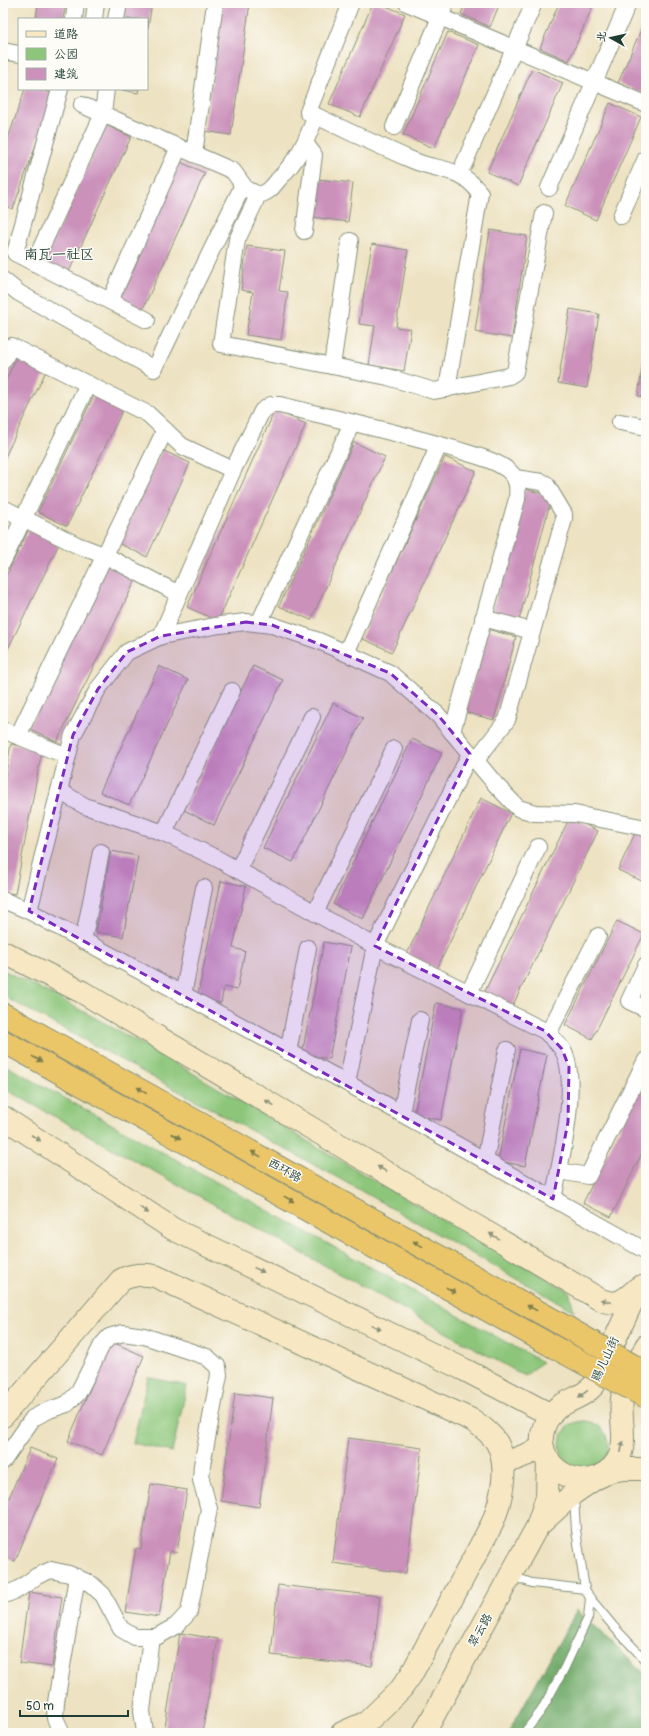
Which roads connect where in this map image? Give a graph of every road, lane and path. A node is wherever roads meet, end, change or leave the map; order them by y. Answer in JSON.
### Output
{"nodes":[{"id":1,"x":76,"y":3,"type":"edge"},
{"id":2,"x":96,"y":3,"type":"edge"},
{"id":3,"x":119,"y":3,"type":"edge"},
{"id":4,"x":215,"y":3,"type":"edge"},
{"id":5,"x":351,"y":3,"type":"edge"},
{"id":6,"x":407,"y":3,"type":"edge"},
{"id":7,"x":534,"y":3,"type":"edge"},
{"id":8,"x":628,"y":3,"type":"edge"},
{"id":9,"x":443,"y":10,"type":"edge"},
{"id":10,"x":74,"y":18,"type":"edge"},
{"id":11,"x":94,"y":18,"type":"edge"},
{"id":12,"x":116,"y":18,"type":"edge"},
{"id":13,"x":515,"y":48,"type":"junction"},
{"id":14,"x":3,"y":51,"type":"edge"},
{"id":15,"x":18,"y":54,"type":"edge"},
{"id":16,"x":594,"y":82,"type":"junction"},
{"id":17,"x":60,"y":90,"type":"edge"},
{"id":18,"x":106,"y":90,"type":"edge"},
{"id":19,"x":646,"y":104,"type":"edge"},
{"id":20,"x":82,"y":105,"type":"dead end"},
{"id":21,"x":103,"y":114,"type":"junction"},
{"id":22,"x":316,"y":116,"type":"junction"},
{"id":23,"x":394,"y":127,"type":"dead end"},
{"id":24,"x":305,"y":143,"type":"junction"},
{"id":25,"x":187,"y":151,"type":"junction"},
{"id":26,"x":646,"y":158,"type":"edge"},
{"id":27,"x":464,"y":164,"type":"dead end"},
{"id":28,"x":241,"y":188,"type":"junction"},
{"id":29,"x":549,"y":188,"type":"dead end"},
{"id":30,"x":256,"y":196,"type":"junction"},
{"id":31,"x":544,"y":213,"type":"dead end"},
{"id":32,"x":621,"y":216,"type":"dead end"},
{"id":33,"x":304,"y":231,"type":"dead end"},
{"id":34,"x":350,"y":241,"type":"dead end"},
{"id":35,"x":34,"y":263,"type":"junction"},
{"id":36,"x":3,"y":280,"type":"edge"},
{"id":37,"x":110,"y":301,"type":"junction"},
{"id":38,"x":147,"y":320,"type":"dead end"},
{"id":39,"x":3,"y":361,"type":"edge"},
{"id":40,"x":332,"y":366,"type":"junction"},
{"id":41,"x":88,"y":384,"type":"junction"},
{"id":42,"x":447,"y":389,"type":"junction"},
{"id":43,"x":620,"y":422,"type":"dead end"},
{"id":44,"x":352,"y":423,"type":"junction"},
{"id":45,"x":646,"y":427,"type":"edge"},
{"id":46,"x":166,"y":430,"type":"junction"},
{"id":47,"x":439,"y":445,"type":"junction"},
{"id":48,"x":233,"y":470,"type":"junction"},
{"id":49,"x":515,"y":478,"type":"junction"},
{"id":50,"x":3,"y":508,"type":"edge"},
{"id":51,"x":23,"y":518,"type":"junction"},
{"id":52,"x":106,"y":556,"type":"junction"},
{"id":53,"x":3,"y":561,"type":"edge"},
{"id":54,"x":180,"y":594,"type":"junction"},
{"id":55,"x":483,"y":618,"type":"junction"},
{"id":56,"x":259,"y":623,"type":"junction"},
{"id":57,"x":532,"y":631,"type":"junction"},
{"id":58,"x":161,"y":636,"type":"junction"},
{"id":59,"x":346,"y":653,"type":"junction"},
{"id":60,"x":232,"y":691,"type":"dead end"},
{"id":61,"x":312,"y":717,"type":"dead end"},
{"id":62,"x":3,"y":730,"type":"edge"},
{"id":63,"x":452,"y":732,"type":"junction"},
{"id":64,"x":18,"y":736,"type":"junction"},
{"id":65,"x":394,"y":749,"type":"dead end"},
{"id":66,"x":67,"y":756,"type":"junction"},
{"id":67,"x":473,"y":757,"type":"junction"},
{"id":68,"x":58,"y":791,"type":"junction"},
{"id":69,"x":646,"y":828,"type":"edge"},
{"id":70,"x":164,"y":833,"type":"junction"},
{"id":71,"x":538,"y":847,"type":"dead end"},
{"id":72,"x":101,"y":852,"type":"dead end"},
{"id":73,"x":238,"y":870,"type":"junction"},
{"id":74,"x":204,"y":888,"type":"dead end"},
{"id":75,"x":3,"y":900,"type":"edge"},
{"id":76,"x":29,"y":911,"type":"junction"},
{"id":77,"x":315,"y":913,"type":"junction"},
{"id":78,"x":598,"y":936,"type":"dead end"},
{"id":79,"x":83,"y":941,"type":"junction"},
{"id":80,"x":375,"y":946,"type":"junction"},
{"id":81,"x":308,"y":948,"type":"dead end"},
{"id":82,"x":3,"y":952,"type":"edge"},
{"id":83,"x":646,"y":965,"type":"edge"},
{"id":84,"x":468,"y":993,"type":"junction"},
{"id":85,"x":183,"y":994,"type":"junction"},
{"id":86,"x":646,"y":1009,"type":"edge"},
{"id":87,"x":3,"y":1014,"type":"edge"},
{"id":88,"x":420,"y":1020,"type":"dead end"},
{"id":89,"x":548,"y":1034,"type":"junction"},
{"id":90,"x":3,"y":1040,"type":"edge"},
{"id":91,"x":507,"y":1050,"type":"dead end"},
{"id":92,"x":288,"y":1052,"type":"junction"},
{"id":93,"x":646,"y":1060,"type":"edge"},
{"id":94,"x":347,"y":1083,"type":"junction"},
{"id":95,"x":401,"y":1114,"type":"junction"},
{"id":96,"x":3,"y":1117,"type":"edge"},
{"id":97,"x":486,"y":1161,"type":"junction"},
{"id":98,"x":558,"y":1171,"type":"junction"},
{"id":99,"x":553,"y":1199,"type":"junction"},
{"id":100,"x":646,"y":1251,"type":"edge"},
{"id":101,"x":643,"y":1281,"type":"edge"},
{"id":102,"x":646,"y":1346,"type":"edge"},
{"id":103,"x":646,"y":1373,"type":"edge"},
{"id":104,"x":646,"y":1397,"type":"edge"},
{"id":105,"x":551,"y":1415,"type":"junction"},
{"id":106,"x":3,"y":1416,"type":"edge"},
{"id":107,"x":545,"y":1454,"type":"junction"},
{"id":108,"x":3,"y":1460,"type":"edge"},
{"id":109,"x":503,"y":1464,"type":"junction"},
{"id":110,"x":646,"y":1469,"type":"edge"},
{"id":111,"x":602,"y":1475,"type":"junction"},
{"id":112,"x":574,"y":1493,"type":"junction"},
{"id":113,"x":538,"y":1527,"type":"junction"},
{"id":114,"x":510,"y":1576,"type":"junction"},
{"id":115,"x":77,"y":1577,"type":"junction"},
{"id":116,"x":585,"y":1589,"type":"junction"},
{"id":117,"x":3,"y":1594,"type":"edge"},
{"id":118,"x":590,"y":1598,"type":"junction"},
{"id":119,"x":151,"y":1637,"type":"junction"},
{"id":120,"x":646,"y":1661,"type":"edge"},
{"id":121,"x":346,"y":1732,"type":"edge"},
{"id":122,"x":62,"y":1733,"type":"edge"},
{"id":123,"x":145,"y":1733,"type":"edge"},
{"id":124,"x":424,"y":1733,"type":"edge"},
{"id":125,"x":524,"y":1733,"type":"edge"}],
"edges":[{"from":1,"to":10,"type":"street"},
{"from":2,"to":11,"type":"street"},
{"from":3,"to":12,"type":"street"},
{"from":4,"to":25,"type":"street"},
{"from":5,"to":22,"type":"street"},
{"from":6,"to":9,"type":"street"},
{"from":7,"to":13,"type":"street"},
{"from":8,"to":16,"type":"street"},
{"from":9,"to":13,"type":"street"},
{"from":9,"to":23,"type":"street"},
{"from":13,"to":16,"type":"street"},
{"from":13,"to":27,"type":"street"},
{"from":14,"to":15,"type":"street"},
{"from":16,"to":19,"type":"street"},
{"from":16,"to":29,"type":"street"},
{"from":17,"to":35,"type":"street"},
{"from":18,"to":21,"type":"street"},
{"from":20,"to":21,"type":"street"},
{"from":21,"to":25,"type":"street"},
{"from":21,"to":35,"type":"street"},
{"from":22,"to":24,"type":"street"},
{"from":22,"to":42,"type":"street"},
{"from":24,"to":30,"type":"street"},
{"from":24,"to":33,"type":"street"},
{"from":25,"to":28,"type":"street"},
{"from":25,"to":37,"type":"street"},
{"from":26,"to":32,"type":"street"},
{"from":28,"to":30,"type":"street"},
{"from":28,"to":36,"type":"street"},
{"from":30,"to":40,"type":"street"},
{"from":31,"to":42,"type":"street"},
{"from":34,"to":40,"type":"street"},
{"from":35,"to":37,"type":"street"},
{"from":37,"to":38,"type":"street"},
{"from":39,"to":41,"type":"street"},
{"from":40,"to":42,"type":"street"},
{"from":41,"to":46,"type":"street"},
{"from":41,"to":51,"type":"street"},
{"from":43,"to":45,"type":"street"},
{"from":44,"to":47,"type":"street"},
{"from":44,"to":48,"type":"street"},
{"from":44,"to":56,"type":"street"},
{"from":46,"to":48,"type":"street"},
{"from":46,"to":52,"type":"street"},
{"from":47,"to":49,"type":"street"},
{"from":47,"to":59,"type":"street"},
{"from":48,"to":54,"type":"street"},
{"from":49,"to":55,"type":"street"},
{"from":49,"to":57,"type":"street"},
{"from":50,"to":51,"type":"street"},
{"from":51,"to":52,"type":"street"},
{"from":51,"to":53,"type":"street"},
{"from":52,"to":54,"type":"street"},
{"from":52,"to":64,"type":"street"},
{"from":54,"to":58,"type":"street"},
{"from":55,"to":57,"type":"street"},
{"from":55,"to":63,"type":"street"},
{"from":56,"to":58,"type":"street"},
{"from":56,"to":59,"type":"street"},
{"from":57,"to":67,"type":"street"},
{"from":58,"to":66,"type":"street"},
{"from":59,"to":63,"type":"street"},
{"from":60,"to":70,"type":"street"},
{"from":61,"to":73,"type":"street"},
{"from":62,"to":64,"type":"street"},
{"from":63,"to":67,"type":"street"},
{"from":64,"to":66,"type":"street"},
{"from":65,"to":77,"type":"street"},
{"from":66,"to":68,"type":"street"},
{"from":67,"to":69,"type":"street"},
{"from":67,"to":80,"type":"street"},
{"from":68,"to":70,"type":"street"},
{"from":68,"to":76,"type":"street"},
{"from":70,"to":73,"type":"street"},
{"from":71,"to":84,"type":"street"},
{"from":72,"to":79,"type":"street"},
{"from":73,"to":77,"type":"street"},
{"from":74,"to":85,"type":"street"},
{"from":75,"to":76,"type":"street"},
{"from":76,"to":79,"type":"street"},
{"from":77,"to":80,"type":"street"},
{"from":78,"to":89,"type":"street"},
{"from":79,"to":85,"type":"street"},
{"from":80,"to":84,"type":"street"},
{"from":80,"to":94,"type":"street"},
{"from":81,"to":92,"type":"street"},
{"from":101,"to":82,"type":"main road","one_way":true},
{"from":83,"to":86,"type":"street"},
{"from":84,"to":89,"type":"street"},
{"from":85,"to":92,"type":"street"},
{"from":103,"to":87,"type":"highway","name":"西环路","one_way":true,"bridge":true},
{"from":88,"to":95,"type":"street"},
{"from":89,"to":98,"type":"street"},
{"from":90,"to":104,"type":"highway","name":"西环路","one_way":true,"bridge":true},
{"from":91,"to":97,"type":"street"},
{"from":92,"to":94,"type":"street"},
{"from":93,"to":98,"type":"street"},
{"from":94,"to":95,"type":"street"},
{"from":95,"to":97,"type":"street"},
{"from":96,"to":105,"type":"main road","one_way":true},
{"from":97,"to":99,"type":"street"},
{"from":98,"to":99,"type":"street"},
{"from":99,"to":100,"type":"street"},
{"from":101,"to":105,"type":"main road","name":"赐儿山街","one_way":true},
{"from":111,"to":102,"type":"main road","one_way":true},
{"from":105,"to":107,"type":"main road","name":"赐儿山街"},
{"from":106,"to":109,"type":"main road"},
{"from":107,"to":109,"type":"main road"},
{"from":107,"to":111,"type":"main road"},
{"from":107,"to":113,"type":"main road","name":"赐儿山街"},
{"from":108,"to":119,"type":"street"},
{"from":109,"to":121,"type":"main road"},
{"from":110,"to":111,"type":"main road"},
{"from":111,"to":112,"type":"main road"},
{"from":112,"to":113,"type":"main road"},
{"from":112,"to":116,"type":"lane"},
{"from":113,"to":114,"type":"main road","name":"翠云路"},
{"from":114,"to":116,"type":"lane"},
{"from":114,"to":124,"type":"main road","name":"翠云路"},
{"from":115,"to":117,"type":"street"},
{"from":115,"to":119,"type":"street"},
{"from":115,"to":122,"type":"street"},
{"from":116,"to":118,"type":"lane"},
{"from":118,"to":120,"type":"lane"},
{"from":118,"to":125,"type":"lane"},
{"from":119,"to":123,"type":"street"}]}
